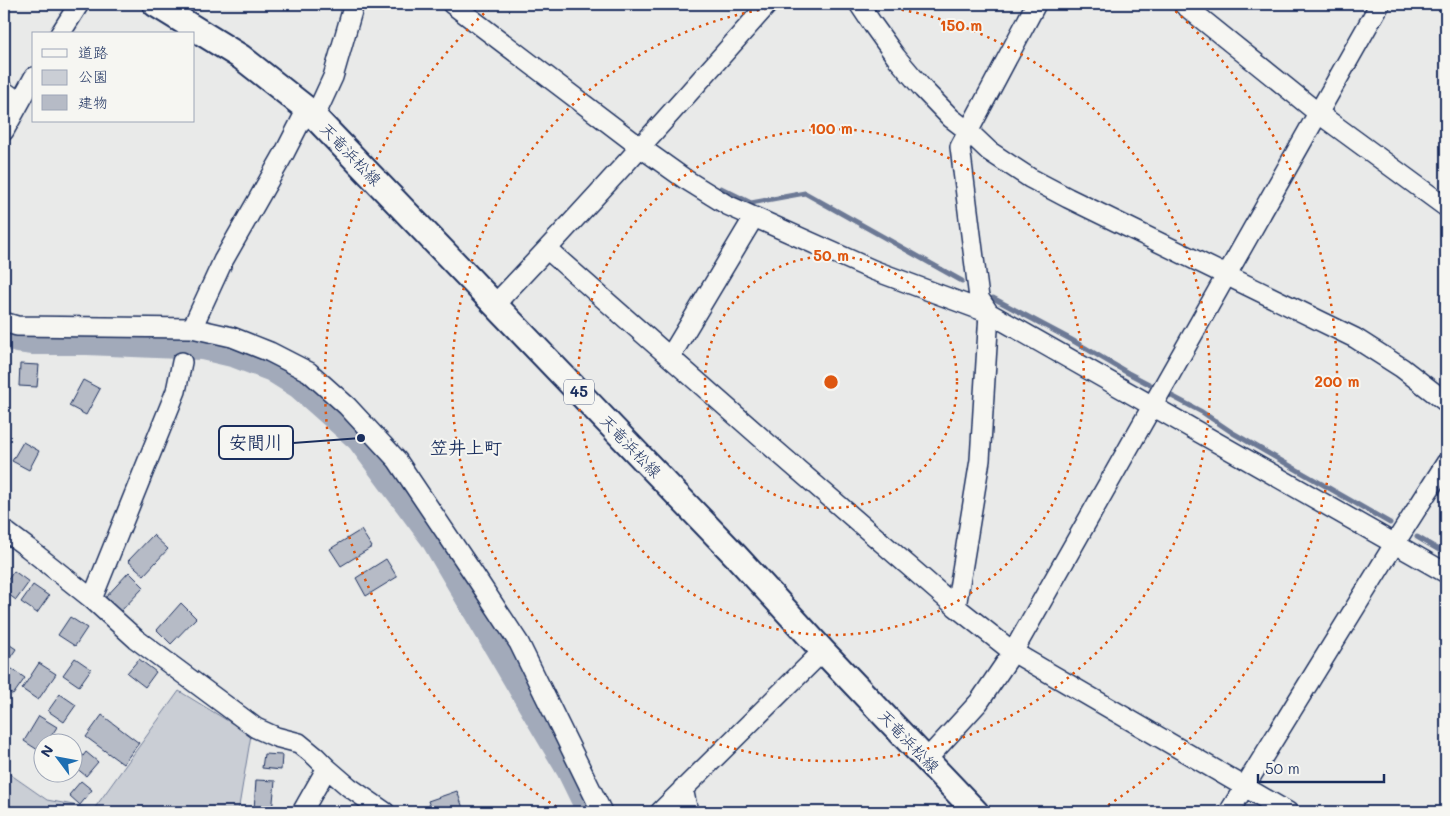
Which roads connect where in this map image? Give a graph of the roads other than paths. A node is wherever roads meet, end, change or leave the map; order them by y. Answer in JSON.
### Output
{"nodes":[{"id":1,"x":78,"y":4,"type":"edge"},
{"id":2,"x":155,"y":4,"type":"edge"},
{"id":3,"x":354,"y":4,"type":"edge"},
{"id":4,"x":452,"y":4,"type":"edge"},
{"id":5,"x":768,"y":4,"type":"edge"},
{"id":6,"x":860,"y":4,"type":"edge"},
{"id":7,"x":1036,"y":4,"type":"edge"},
{"id":8,"x":1183,"y":4,"type":"edge"},
{"id":9,"x":1380,"y":4,"type":"edge"},
{"id":10,"x":61,"y":32,"type":"edge"},
{"id":11,"x":32,"y":78,"type":"edge"},
{"id":12,"x":11,"y":97,"type":"edge"},
{"id":13,"x":311,"y":113,"type":"junction"},
{"id":14,"x":1318,"y":113,"type":"junction"},
{"id":15,"x":4,"y":131,"type":"edge"},
{"id":16,"x":968,"y":131,"type":"junction"},
{"id":17,"x":640,"y":147,"type":"junction"},
{"id":18,"x":1446,"y":207,"type":"edge"},
{"id":19,"x":754,"y":217,"type":"junction"},
{"id":20,"x":547,"y":249,"type":"junction"},
{"id":21,"x":1226,"y":275,"type":"junction"},
{"id":22,"x":495,"y":304,"type":"junction"},
{"id":23,"x":989,"y":313,"type":"junction"},
{"id":24,"x":4,"y":322,"type":"edge"},
{"id":25,"x":192,"y":328,"type":"junction"},
{"id":26,"x":670,"y":357,"type":"junction"},
{"id":27,"x":182,"y":362,"type":"dead end"},
{"id":28,"x":1158,"y":395,"type":"junction"},
{"id":29,"x":1446,"y":402,"type":"edge"},
{"id":30,"x":1446,"y":463,"type":"edge"},
{"id":31,"x":4,"y":530,"type":"edge"},
{"id":32,"x":1395,"y":543,"type":"junction"},
{"id":33,"x":1446,"y":573,"type":"edge"},
{"id":34,"x":92,"y":599,"type":"junction"},
{"id":35,"x":956,"y":607,"type":"junction"},
{"id":36,"x":823,"y":651,"type":"junction"},
{"id":37,"x":1013,"y":652,"type":"junction"},
{"id":38,"x":926,"y":759,"type":"junction"},
{"id":39,"x":327,"y":768,"type":"junction"},
{"id":40,"x":1245,"y":787,"type":"junction"},
{"id":41,"x":683,"y":788,"type":"junction"},
{"id":42,"x":302,"y":812,"type":"edge"},
{"id":43,"x":386,"y":812,"type":"edge"},
{"id":44,"x":602,"y":812,"type":"edge"},
{"id":45,"x":660,"y":812,"type":"edge"},
{"id":46,"x":688,"y":812,"type":"edge"},
{"id":47,"x":976,"y":812,"type":"edge"},
{"id":48,"x":1229,"y":812,"type":"edge"},
{"id":49,"x":1288,"y":812,"type":"edge"}],
"edges":[{"from":1,"to":10,"type":"street"},
{"from":2,"to":13,"type":"main road","name":"天竜浜松線","number":"45"},
{"from":3,"to":13,"type":"street"},
{"from":4,"to":17,"type":"street"},
{"from":5,"to":17,"type":"street"},
{"from":6,"to":16,"type":"street"},
{"from":7,"to":16,"type":"street"},
{"from":8,"to":14,"type":"street"},
{"from":9,"to":14,"type":"street"},
{"from":11,"to":12,"type":"street"},
{"from":12,"to":15,"type":"street"},
{"from":13,"to":22,"type":"main road","name":"天竜浜松線","number":"45"},
{"from":13,"to":25,"type":"street"},
{"from":14,"to":18,"type":"street"},
{"from":14,"to":21,"type":"street"},
{"from":16,"to":21,"type":"street"},
{"from":16,"to":23,"type":"street"},
{"from":17,"to":19,"type":"street"},
{"from":17,"to":20,"type":"street"},
{"from":19,"to":23,"type":"street"},
{"from":19,"to":26,"type":"street"},
{"from":20,"to":22,"type":"street"},
{"from":20,"to":26,"type":"street"},
{"from":21,"to":28,"type":"street"},
{"from":21,"to":29,"type":"street"},
{"from":22,"to":36,"type":"main road","name":"天竜浜松線","number":"45"},
{"from":23,"to":28,"type":"street"},
{"from":23,"to":35,"type":"street"},
{"from":24,"to":25,"type":"street"},
{"from":25,"to":44,"type":"street"},
{"from":26,"to":35,"type":"street"},
{"from":27,"to":34,"type":"street"},
{"from":28,"to":32,"type":"street"},
{"from":28,"to":37,"type":"street"},
{"from":30,"to":32,"type":"street"},
{"from":31,"to":34,"type":"street"},
{"from":32,"to":33,"type":"street"},
{"from":32,"to":40,"type":"street"},
{"from":34,"to":39,"type":"street"},
{"from":35,"to":37,"type":"street"},
{"from":36,"to":38,"type":"main road","name":"天竜浜松線","number":"45"},
{"from":36,"to":41,"type":"street"},
{"from":37,"to":38,"type":"street"},
{"from":37,"to":40,"type":"street"},
{"from":38,"to":47,"type":"main road","name":"天竜浜松線","number":"45"},
{"from":39,"to":42,"type":"street"},
{"from":39,"to":43,"type":"street"},
{"from":40,"to":48,"type":"street"},
{"from":40,"to":49,"type":"street"},
{"from":41,"to":45,"type":"street"},
{"from":41,"to":46,"type":"street"}]}
